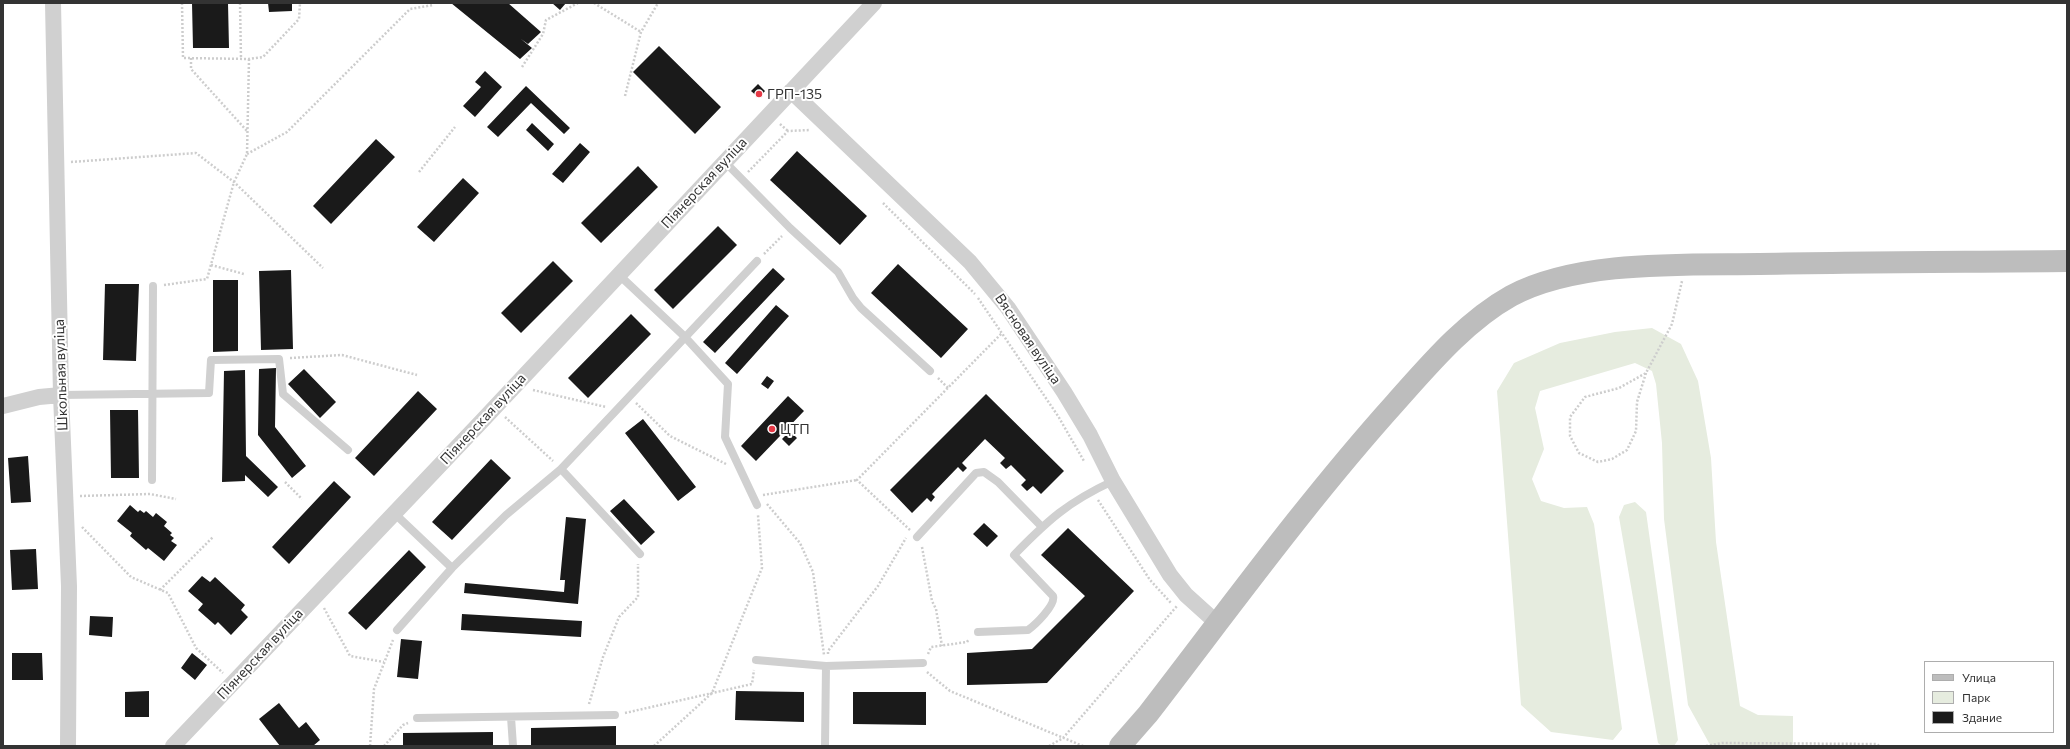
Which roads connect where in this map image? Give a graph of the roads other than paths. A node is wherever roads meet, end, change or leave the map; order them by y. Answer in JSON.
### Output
{"nodes":[{"id":1,"x":53,"y":3,"type":"edge"},
{"id":2,"x":874,"y":3,"type":"edge"},
{"id":3,"x":791,"y":91,"type":"junction"},
{"id":4,"x":724,"y":161,"type":"junction"},
{"id":5,"x":2067,"y":260,"type":"edge"},
{"id":6,"x":757,"y":261,"type":"road end"},
{"id":7,"x":618,"y":274,"type":"junction"},
{"id":8,"x":153,"y":286,"type":"road end"},
{"id":9,"x":684,"y":336,"type":"junction"},
{"id":10,"x":930,"y":370,"type":"dead end"},
{"id":11,"x":152,"y":394,"type":"junction"},
{"id":12,"x":61,"y":395,"type":"junction"},
{"id":13,"x":3,"y":406,"type":"edge"},
{"id":14,"x":348,"y":450,"type":"dead end"},
{"id":15,"x":561,"y":469,"type":"junction"},
{"id":16,"x":152,"y":480,"type":"dead end"},
{"id":17,"x":1101,"y":486,"type":"junction"},
{"id":18,"x":758,"y":505,"type":"road end"},
{"id":19,"x":394,"y":513,"type":"junction"},
{"id":20,"x":1042,"y":526,"type":"junction"},
{"id":21,"x":917,"y":537,"type":"road end"},
{"id":22,"x":640,"y":554,"type":"road end"},
{"id":23,"x":452,"y":568,"type":"junction"},
{"id":24,"x":1217,"y":623,"type":"junction"},
{"id":25,"x":397,"y":630,"type":"road end"},
{"id":26,"x":978,"y":632,"type":"dead end"},
{"id":27,"x":756,"y":660,"type":"road end"},
{"id":28,"x":920,"y":663,"type":"road end"},
{"id":29,"x":826,"y":666,"type":"junction"},
{"id":30,"x":614,"y":715,"type":"road end"},
{"id":31,"x":511,"y":717,"type":"junction"},
{"id":32,"x":417,"y":718,"type":"road end"},
{"id":33,"x":1124,"y":745,"type":"edge"},
{"id":34,"x":68,"y":746,"type":"edge"},
{"id":35,"x":173,"y":746,"type":"edge"},
{"id":36,"x":513,"y":746,"type":"edge"},
{"id":37,"x":825,"y":746,"type":"edge"}],
"edges":[{"from":1,"to":12,"type":"street","name":"Школьная вуліца"},
{"from":2,"to":3,"type":"street","name":"Піянерская вуліца"},
{"from":3,"to":4,"type":"street","name":"Піянерская вуліца"},
{"from":3,"to":17,"type":"street","name":"Вясновая вуліца"},
{"from":4,"to":7,"type":"street","name":"Піянерская вуліца"},
{"from":4,"to":10,"type":"lane"},
{"from":5,"to":24,"type":"street"},
{"from":6,"to":9,"type":"lane"},
{"from":7,"to":9,"type":"lane"},
{"from":7,"to":19,"type":"street","name":"Піянерская вуліца"},
{"from":8,"to":11,"type":"lane"},
{"from":9,"to":15,"type":"lane"},
{"from":9,"to":18,"type":"lane"},
{"from":11,"to":12,"type":"lane"},
{"from":11,"to":14,"type":"lane"},
{"from":11,"to":16,"type":"lane"},
{"from":12,"to":13,"type":"street"},
{"from":12,"to":34,"type":"street","name":"Школьная вуліца"},
{"from":15,"to":22,"type":"lane"},
{"from":15,"to":23,"type":"lane"},
{"from":17,"to":20,"type":"lane"},
{"from":17,"to":24,"type":"street","name":"Вясновая вуліца"},
{"from":19,"to":23,"type":"lane"},
{"from":19,"to":35,"type":"street","name":"Піянерская вуліца"},
{"from":20,"to":21,"type":"lane"},
{"from":20,"to":26,"type":"lane"},
{"from":23,"to":25,"type":"lane"},
{"from":24,"to":33,"type":"street"},
{"from":27,"to":29,"type":"lane"},
{"from":28,"to":29,"type":"lane"},
{"from":29,"to":37,"type":"lane"},
{"from":30,"to":31,"type":"lane"},
{"from":31,"to":32,"type":"lane"},
{"from":31,"to":36,"type":"lane"}]}
